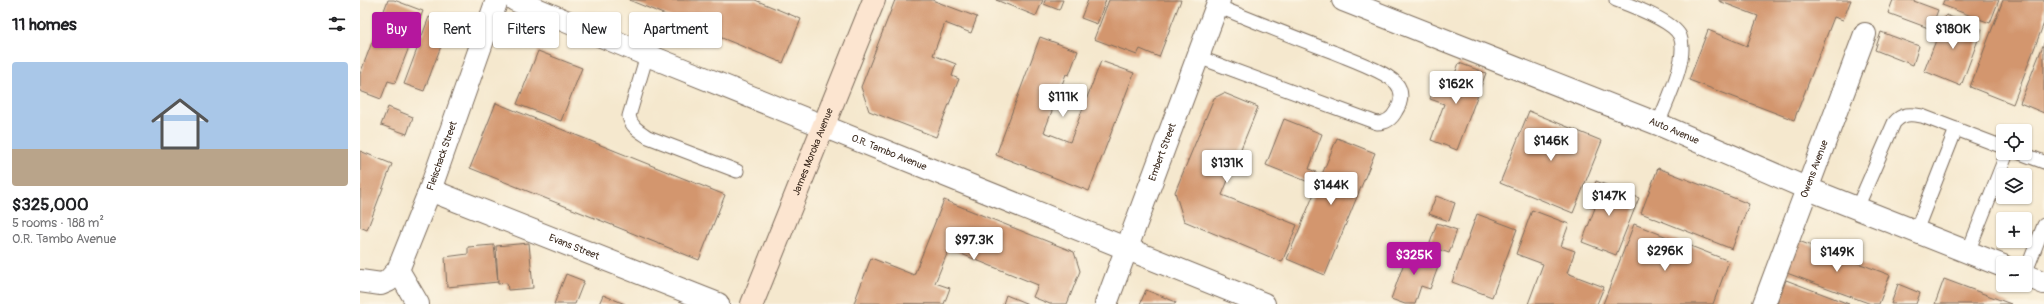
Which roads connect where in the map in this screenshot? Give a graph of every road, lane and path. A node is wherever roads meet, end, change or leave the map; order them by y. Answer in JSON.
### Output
{"nodes":[{"id":1,"x":497,"y":0,"type":"edge"},
{"id":2,"x":515,"y":0,"type":"edge"},
{"id":3,"x":874,"y":0,"type":"edge"},
{"id":4,"x":1343,"y":0,"type":"edge"},
{"id":5,"x":1616,"y":0,"type":"edge"},
{"id":6,"x":1218,"y":3,"type":"edge"},
{"id":7,"x":1865,"y":34,"type":"dead end"},
{"id":8,"x":647,"y":55,"type":"junction"},
{"id":9,"x":1198,"y":57,"type":"junction"},
{"id":10,"x":1658,"y":124,"type":"junction"},
{"id":11,"x":823,"y":125,"type":"junction"},
{"id":12,"x":1956,"y":129,"type":"junction"},
{"id":13,"x":1996,"y":144,"type":"edge"},
{"id":14,"x":2032,"y":158,"type":"edge"},
{"id":15,"x":2004,"y":160,"type":"edge"},
{"id":16,"x":2044,"y":162,"type":"edge"},
{"id":17,"x":737,"y":170,"type":"dead end"},
{"id":18,"x":1806,"y":188,"type":"junction"},
{"id":19,"x":430,"y":190,"type":"junction"},
{"id":20,"x":1857,"y":208,"type":"junction"},
{"id":21,"x":2044,"y":225,"type":"edge"},
{"id":22,"x":1916,"y":231,"type":"junction"},
{"id":23,"x":1128,"y":248,"type":"junction"},
{"id":24,"x":1968,"y":252,"type":"junction"},
{"id":25,"x":2032,"y":256,"type":"edge"},
{"id":26,"x":1996,"y":263,"type":"edge"},
{"id":27,"x":398,"y":270,"type":"junction"},
{"id":28,"x":2032,"y":277,"type":"edge"},
{"id":29,"x":360,"y":281,"type":"edge"},
{"id":30,"x":2044,"y":283,"type":"edge"},
{"id":31,"x":418,"y":304,"type":"edge"},
{"id":32,"x":718,"y":304,"type":"edge"},
{"id":33,"x":752,"y":304,"type":"edge"},
{"id":34,"x":1106,"y":304,"type":"edge"},
{"id":35,"x":1264,"y":304,"type":"edge"},
{"id":36,"x":1764,"y":304,"type":"edge"}],
"edges":[{"from":1,"to":19,"type":"street","name":"Fleischack Street"},
{"from":2,"to":8,"type":"street","name":"O.R. Tambo Avenue"},
{"from":3,"to":11,"type":"street","name":"James Moroka Avenue"},
{"from":4,"to":10,"type":"street","name":"Auto Avenue"},
{"from":5,"to":10,"type":"lane"},
{"from":6,"to":9,"type":"street","name":"Embert Street"},
{"from":6,"to":9,"type":"lane"},
{"from":7,"to":18,"type":"street","name":"Owens Avenue"},
{"from":8,"to":11,"type":"street","name":"O.R. Tambo Avenue"},
{"from":8,"to":17,"type":"lane"},
{"from":9,"to":23,"type":"street","name":"Embert Street"},
{"from":10,"to":18,"type":"street","name":"Auto Avenue"},
{"from":11,"to":23,"type":"street","name":"O.R. Tambo Avenue"},
{"from":11,"to":33,"type":"street","name":"James Moroka Avenue"},
{"from":12,"to":13,"type":"lane"},
{"from":12,"to":20,"type":"lane"},
{"from":12,"to":22,"type":"lane"},
{"from":14,"to":16,"type":"lane"},
{"from":15,"to":24,"type":"lane"},
{"from":18,"to":20,"type":"street","name":"Auto Avenue"},
{"from":18,"to":36,"type":"street","name":"Owens Avenue"},
{"from":19,"to":27,"type":"street","name":"Fleischack Street"},
{"from":19,"to":32,"type":"street","name":"Evans Street"},
{"from":20,"to":22,"type":"street","name":"Auto Avenue"},
{"from":21,"to":25,"type":"lane"},
{"from":22,"to":24,"type":"street","name":"Auto Avenue"},
{"from":23,"to":34,"type":"street","name":"Embert Street"},
{"from":23,"to":35,"type":"street","name":"O.R. Tambo Avenue"},
{"from":24,"to":26,"type":"street","name":"Auto Avenue"},
{"from":27,"to":29,"type":"street","name":"Fleischack Street"},
{"from":27,"to":31,"type":"street"},
{"from":28,"to":30,"type":"street"}]}
